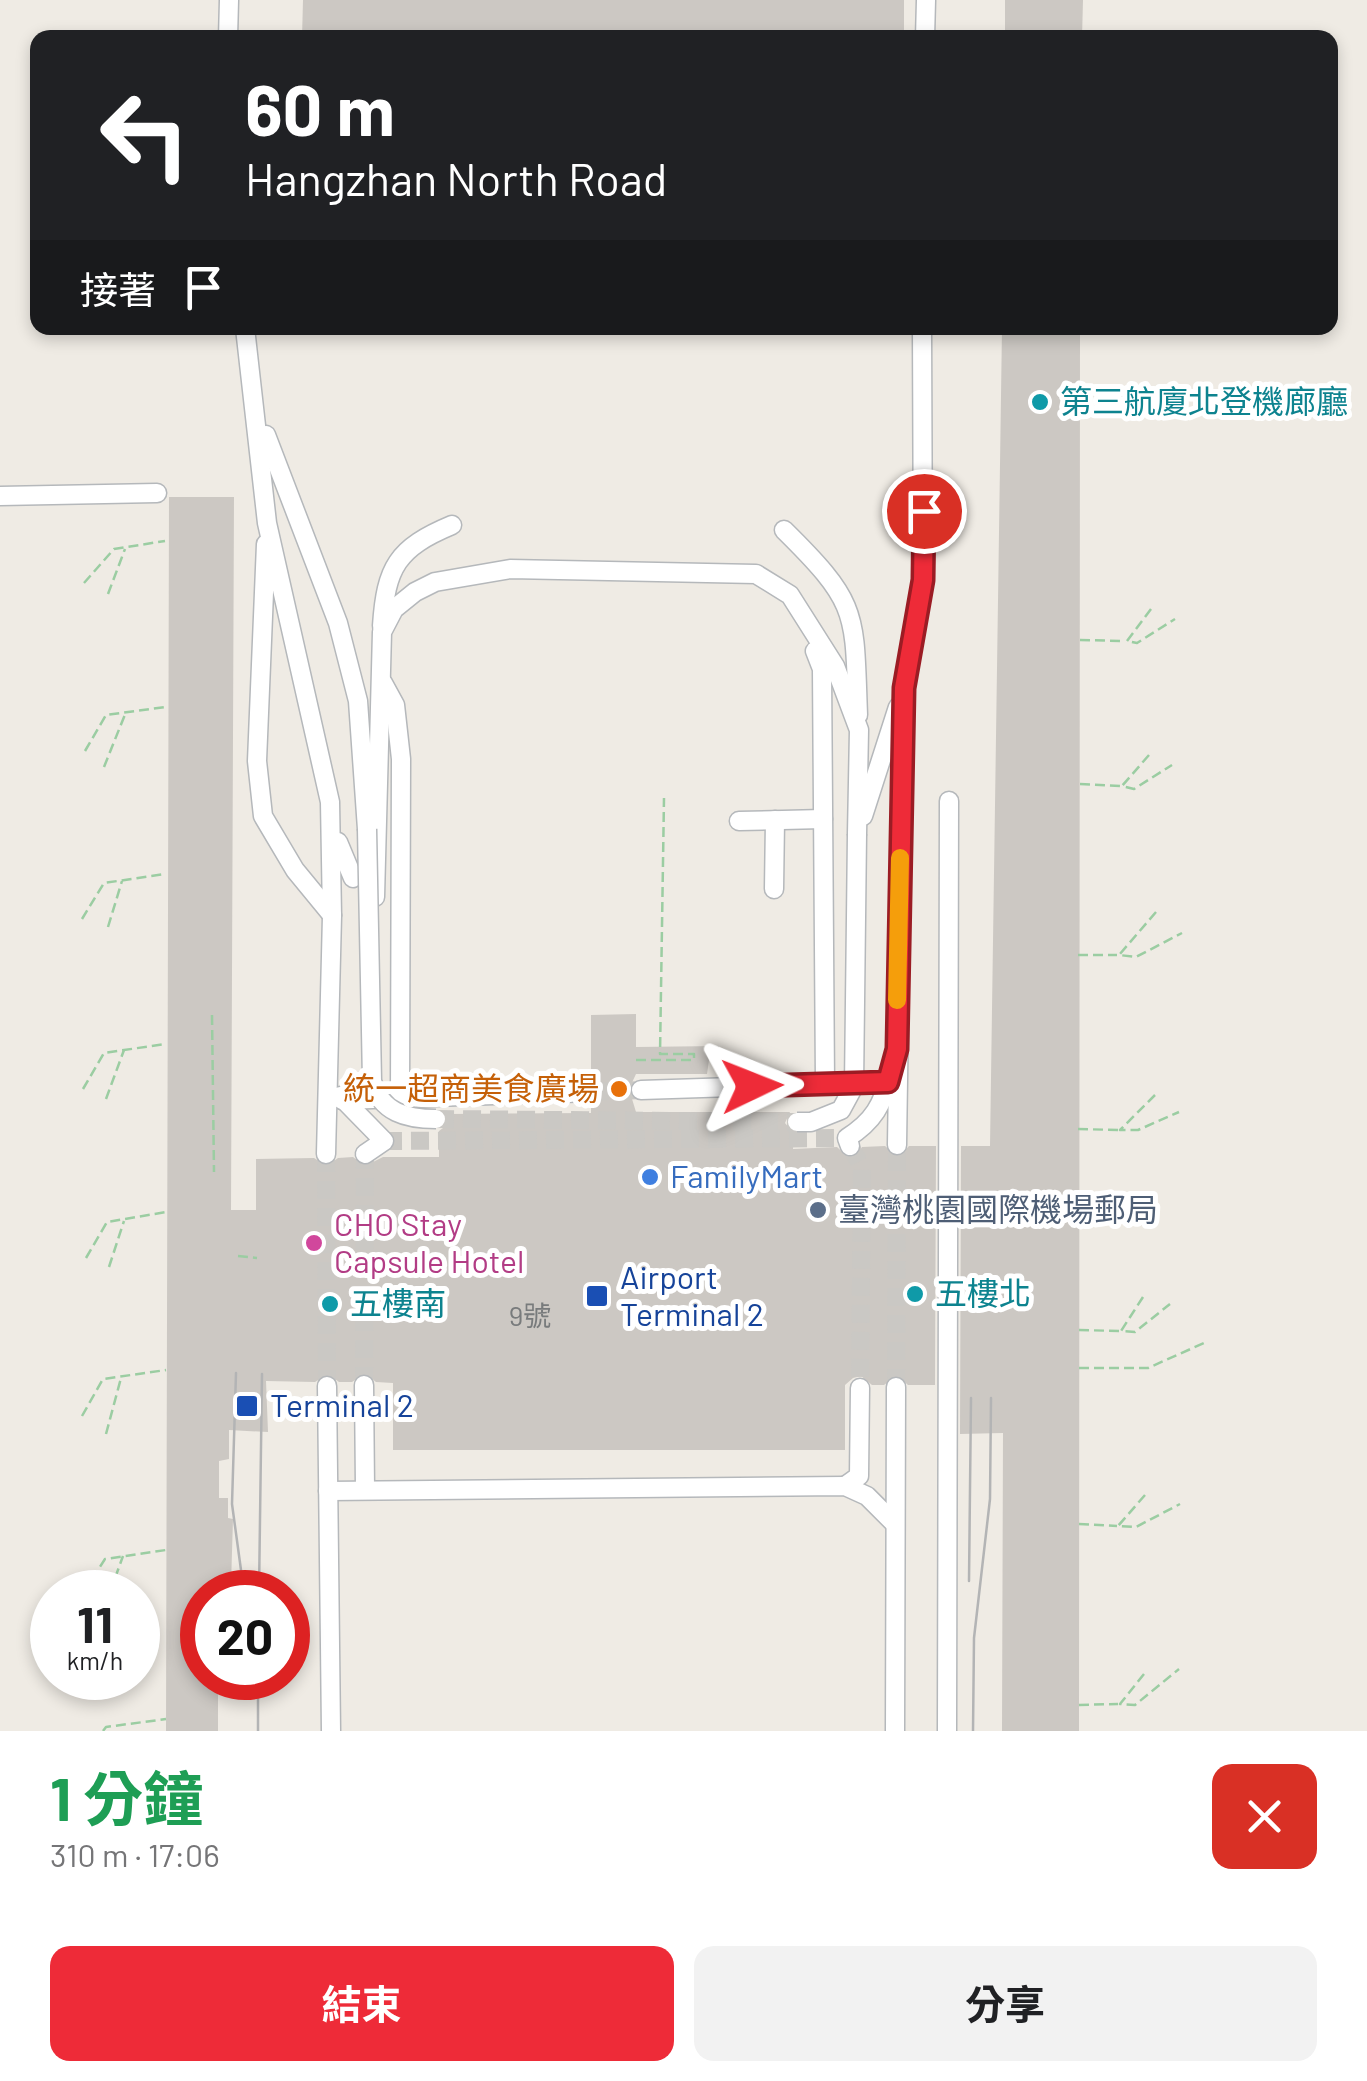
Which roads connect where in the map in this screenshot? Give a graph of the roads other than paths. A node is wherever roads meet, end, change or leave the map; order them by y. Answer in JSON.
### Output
{"nodes":[{"id":1,"x":229,"y":0,"type":"edge"},
{"id":2,"x":926,"y":0,"type":"edge"},
{"id":3,"x":228,"y":30,"type":"edge"},
{"id":4,"x":925,"y":30,"type":"edge"},
{"id":5,"x":246,"y":335,"type":"edge"},
{"id":6,"x":922,"y":335,"type":"edge"},
{"id":7,"x":252,"y":386,"type":"junction"},
{"id":8,"x":158,"y":493,"type":"dead end"},
{"id":9,"x":0,"y":496,"type":"edge"},
{"id":10,"x":267,"y":523,"type":"junction"},
{"id":11,"x":452,"y":525,"type":"dead end"},
{"id":12,"x":784,"y":530,"type":"dead end"},
{"id":13,"x":804,"y":622,"type":"junction"},
{"id":14,"x":382,"y":632,"type":"junction"},
{"id":15,"x":381,"y":678,"type":"junction"},
{"id":16,"x":904,"y":688,"type":"junction"},
{"id":17,"x":859,"y":730,"type":"junction"},
{"id":18,"x":949,"y":801,"type":"dead end"},
{"id":19,"x":330,"y":802,"type":"junction"},
{"id":20,"x":823,"y":819,"type":"junction"},
{"id":21,"x":775,"y":820,"type":"junction"},
{"id":22,"x":739,"y":821,"type":"dead end"},
{"id":23,"x":374,"y":827,"type":"junction"},
{"id":24,"x":858,"y":834,"type":"junction"},
{"id":25,"x":353,"y":878,"type":"dead end"},
{"id":26,"x":774,"y":889,"type":"dead end"},
{"id":27,"x":332,"y":916,"type":"junction"},
{"id":28,"x":897,"y":1049,"type":"junction"},
{"id":29,"x":327,"y":1053,"type":"junction"},
{"id":30,"x":888,"y":1082,"type":"junction"},
{"id":31,"x":825,"y":1084,"type":"junction"},
{"id":32,"x":641,"y":1090,"type":"tunnel mouth"},
{"id":33,"x":590,"y":1092,"type":"tunnel mouth"},
{"id":34,"x":400,"y":1098,"type":"junction"},
{"id":35,"x":342,"y":1100,"type":"junction"},
{"id":36,"x":436,"y":1119,"type":"tunnel mouth"},
{"id":37,"x":797,"y":1122,"type":"tunnel mouth"},
{"id":38,"x":849,"y":1142,"type":"dead end"},
{"id":39,"x":897,"y":1145,"type":"tunnel mouth"},
{"id":40,"x":326,"y":1154,"type":"tunnel mouth"},
{"id":41,"x":365,"y":1154,"type":"tunnel mouth"},
{"id":42,"x":364,"y":1385,"type":"tunnel mouth"},
{"id":43,"x":327,"y":1386,"type":"tunnel mouth"},
{"id":44,"x":896,"y":1387,"type":"tunnel mouth"},
{"id":45,"x":860,"y":1388,"type":"tunnel mouth"},
{"id":46,"x":845,"y":1486,"type":"junction"},
{"id":47,"x":365,"y":1490,"type":"junction"},
{"id":48,"x":328,"y":1491,"type":"junction"},
{"id":49,"x":895,"y":1524,"type":"junction"},
{"id":50,"x":330,"y":1731,"type":"edge"},
{"id":51,"x":895,"y":1731,"type":"edge"},
{"id":52,"x":947,"y":1731,"type":"edge"}],
"edges":[{"from":1,"to":3,"type":"street"},
{"from":2,"to":4,"type":"street"},
{"from":5,"to":7,"type":"street"},
{"from":6,"to":16,"type":"street"},
{"from":7,"to":10,"type":"street"},
{"from":7,"to":23,"type":"street"},
{"from":8,"to":9,"type":"street"},
{"from":10,"to":19,"type":"street"},
{"from":10,"to":27,"type":"street"},
{"from":11,"to":14,"type":"street"},
{"from":12,"to":17,"type":"street"},
{"from":13,"to":14,"type":"street"},
{"from":13,"to":17,"type":"street"},
{"from":13,"to":20,"type":"street"},
{"from":14,"to":15,"type":"street"},
{"from":15,"to":23,"type":"street"},
{"from":15,"to":34,"type":"street"},
{"from":16,"to":24,"type":"street"},
{"from":16,"to":28,"type":"street"},
{"from":17,"to":24,"type":"street"},
{"from":18,"to":52,"type":"street"},
{"from":19,"to":25,"type":"street"},
{"from":19,"to":27,"type":"street"},
{"from":20,"to":21,"type":"street"},
{"from":20,"to":31,"type":"street"},
{"from":21,"to":22,"type":"street"},
{"from":21,"to":26,"type":"street"},
{"from":23,"to":36,"type":"street","bridge":true},
{"from":24,"to":37,"type":"street","bridge":true},
{"from":27,"to":29,"type":"street"},
{"from":28,"to":30,"type":"street"},
{"from":28,"to":39,"type":"street"},
{"from":29,"to":35,"type":"street"},
{"from":29,"to":40,"type":"street"},
{"from":30,"to":31,"type":"street"},
{"from":30,"to":38,"type":"street"},
{"from":31,"to":32,"type":"street"},
{"from":33,"to":34,"type":"street"},
{"from":34,"to":35,"type":"street"},
{"from":35,"to":41,"type":"street"},
{"from":42,"to":47,"type":"street"},
{"from":43,"to":48,"type":"street"},
{"from":44,"to":49,"type":"street"},
{"from":45,"to":46,"type":"street"},
{"from":46,"to":47,"type":"street"},
{"from":46,"to":49,"type":"street"},
{"from":47,"to":48,"type":"street"},
{"from":48,"to":50,"type":"street"},
{"from":49,"to":51,"type":"street"}]}
